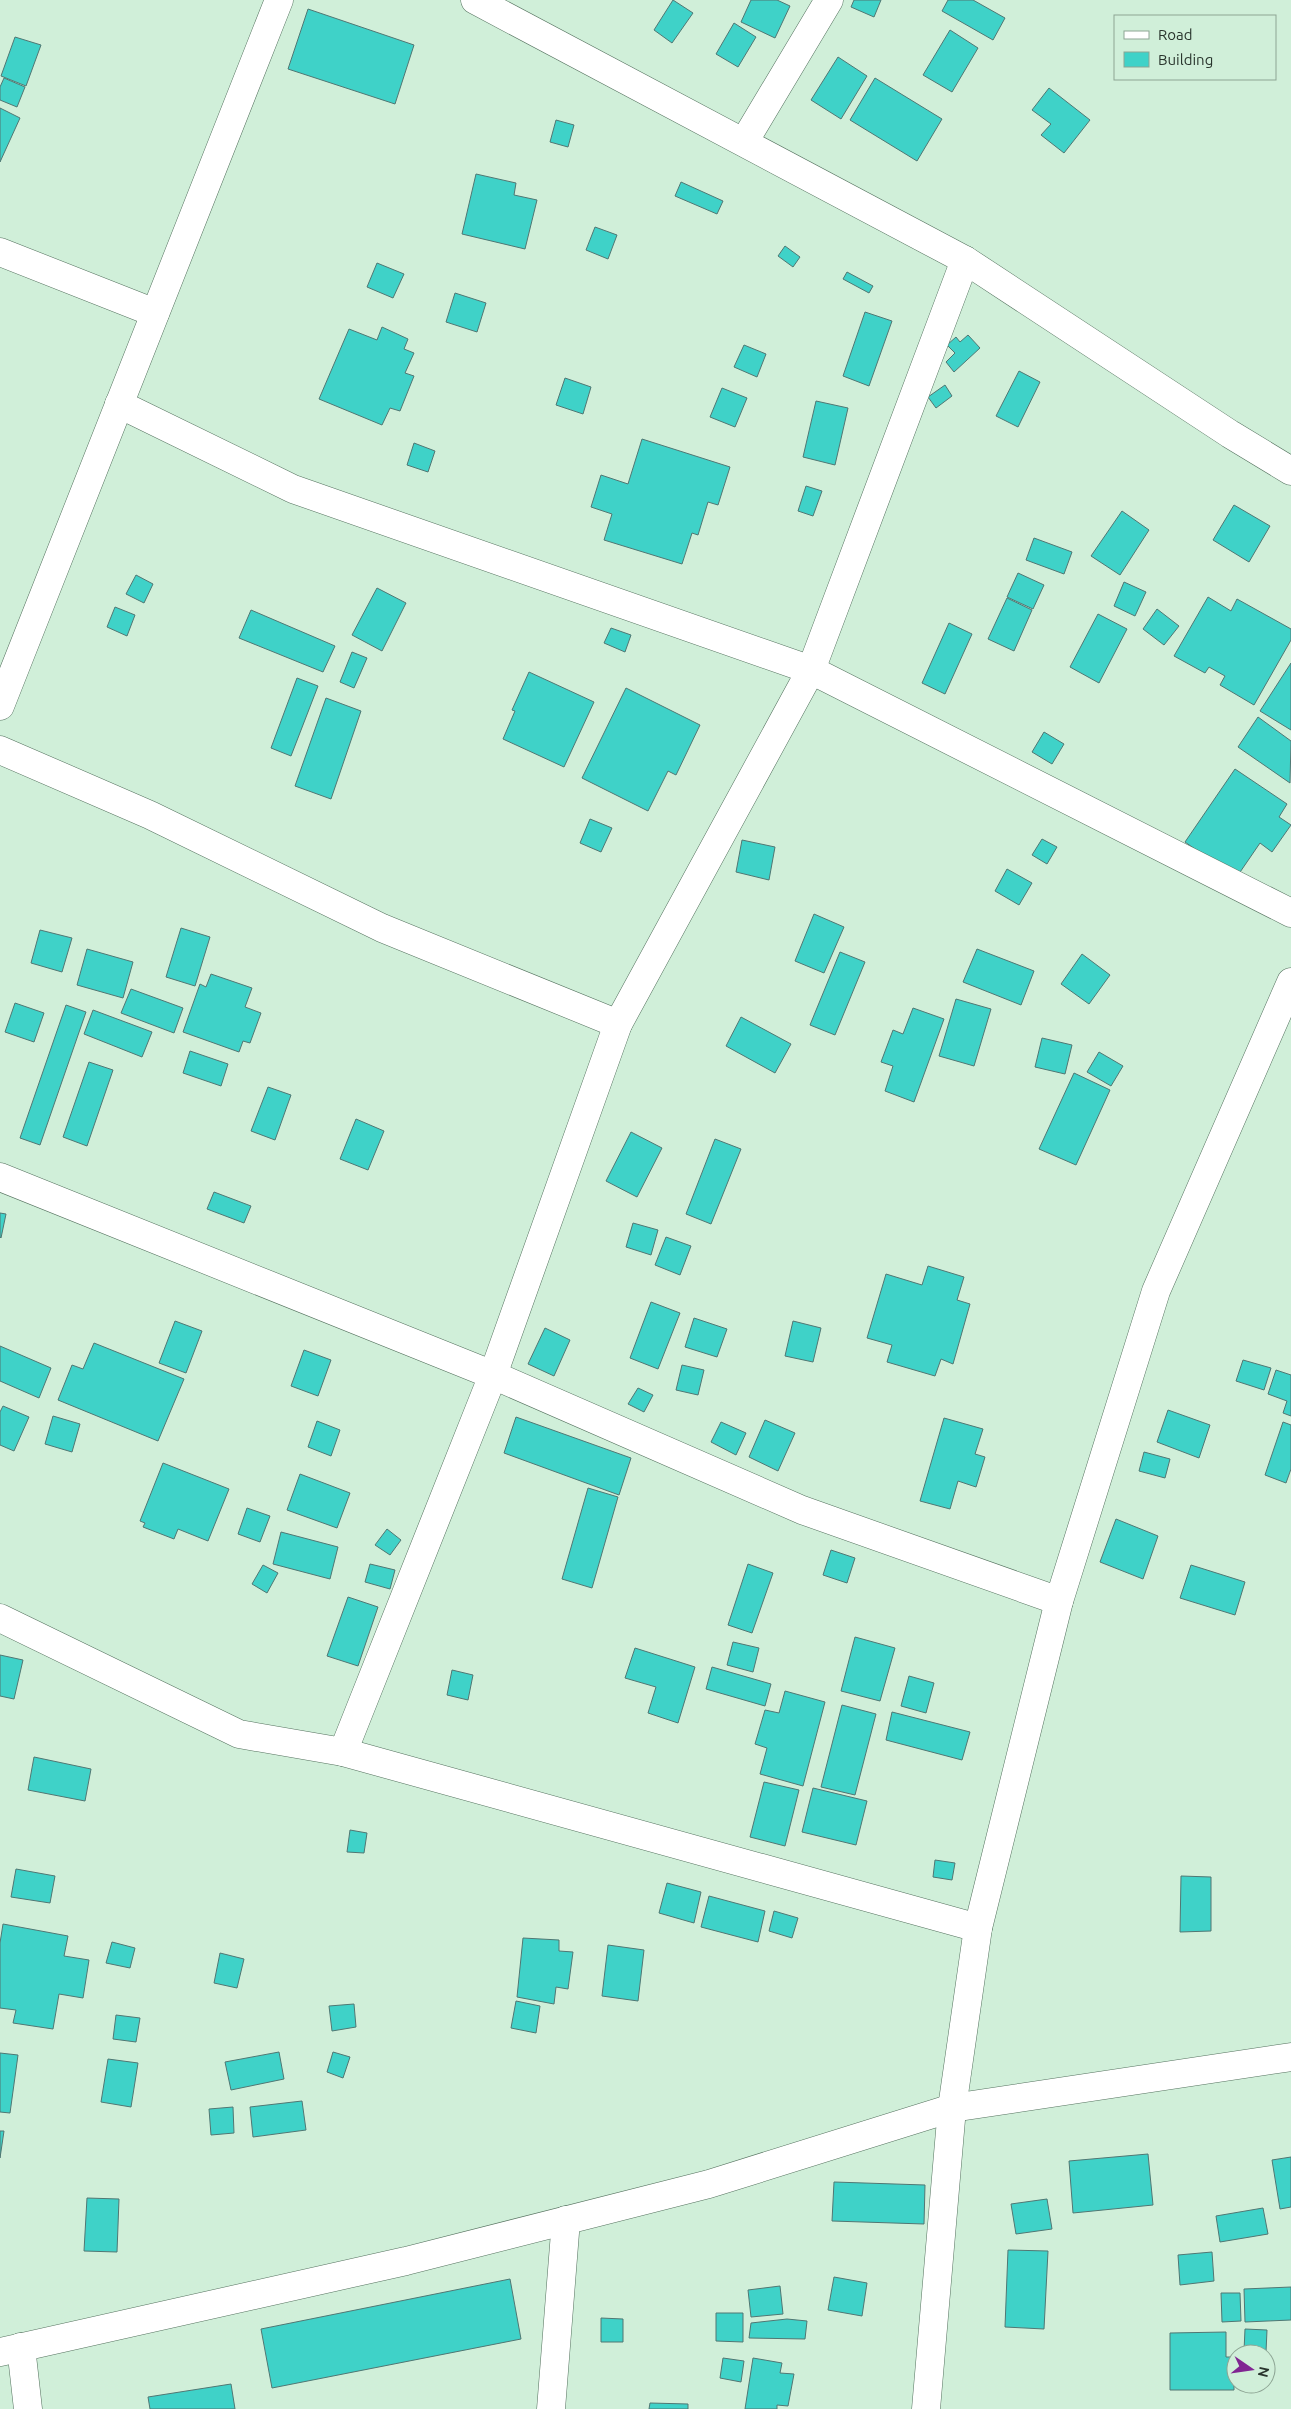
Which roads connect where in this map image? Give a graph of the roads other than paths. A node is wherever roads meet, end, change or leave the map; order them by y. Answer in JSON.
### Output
{"nodes":[{"id":1,"x":279,"y":0,"type":"edge"},
{"id":2,"x":475,"y":0,"type":"edge"},
{"id":3,"x":829,"y":0,"type":"edge"},
{"id":4,"x":744,"y":142,"type":"junction"},
{"id":5,"x":0,"y":252,"type":"edge"},
{"id":6,"x":965,"y":260,"type":"junction"},
{"id":7,"x":155,"y":313,"type":"junction"},
{"id":8,"x":119,"y":404,"type":"junction"},
{"id":9,"x":1291,"y":471,"type":"edge"},
{"id":10,"x":7,"y":667,"type":"edge"},
{"id":11,"x":811,"y":670,"type":"junction"},
{"id":12,"x":0,"y":706,"type":"edge"},
{"id":13,"x":0,"y":750,"type":"edge"},
{"id":14,"x":1291,"y":913,"type":"edge"},
{"id":15,"x":1291,"y":982,"type":"edge"},
{"id":16,"x":618,"y":1024,"type":"junction"},
{"id":17,"x":0,"y":1177,"type":"edge"},
{"id":18,"x":493,"y":1375,"type":"junction"},
{"id":19,"x":1059,"y":1601,"type":"junction"},
{"id":20,"x":0,"y":1618,"type":"edge"},
{"id":21,"x":343,"y":1752,"type":"junction"},
{"id":22,"x":978,"y":1928,"type":"junction"},
{"id":23,"x":1291,"y":2057,"type":"edge"},
{"id":24,"x":952,"y":2108,"type":"junction"},
{"id":25,"x":566,"y":2220,"type":"junction"},
{"id":26,"x":10,"y":2350,"type":"edge"},
{"id":27,"x":28,"y":2409,"type":"edge"},
{"id":28,"x":551,"y":2409,"type":"edge"},
{"id":29,"x":926,"y":2409,"type":"edge"}],
"edges":[{"from":1,"to":7,"type":"street"},
{"from":2,"to":4,"type":"street"},
{"from":3,"to":4,"type":"street"},
{"from":4,"to":6,"type":"street"},
{"from":5,"to":7,"type":"street"},
{"from":6,"to":9,"type":"street"},
{"from":6,"to":11,"type":"street"},
{"from":7,"to":8,"type":"street"},
{"from":8,"to":10,"type":"street"},
{"from":8,"to":11,"type":"street"},
{"from":10,"to":12,"type":"street"},
{"from":11,"to":14,"type":"street"},
{"from":11,"to":16,"type":"street"},
{"from":13,"to":16,"type":"street"},
{"from":15,"to":19,"type":"street"},
{"from":16,"to":18,"type":"street"},
{"from":17,"to":18,"type":"street"},
{"from":18,"to":19,"type":"street"},
{"from":18,"to":21,"type":"street"},
{"from":19,"to":22,"type":"street"},
{"from":20,"to":21,"type":"street"},
{"from":21,"to":22,"type":"street"},
{"from":22,"to":24,"type":"street"},
{"from":23,"to":24,"type":"street"},
{"from":24,"to":25,"type":"street"},
{"from":24,"to":29,"type":"street"},
{"from":25,"to":26,"type":"street"},
{"from":25,"to":28,"type":"street"},
{"from":26,"to":27,"type":"street"}]}
